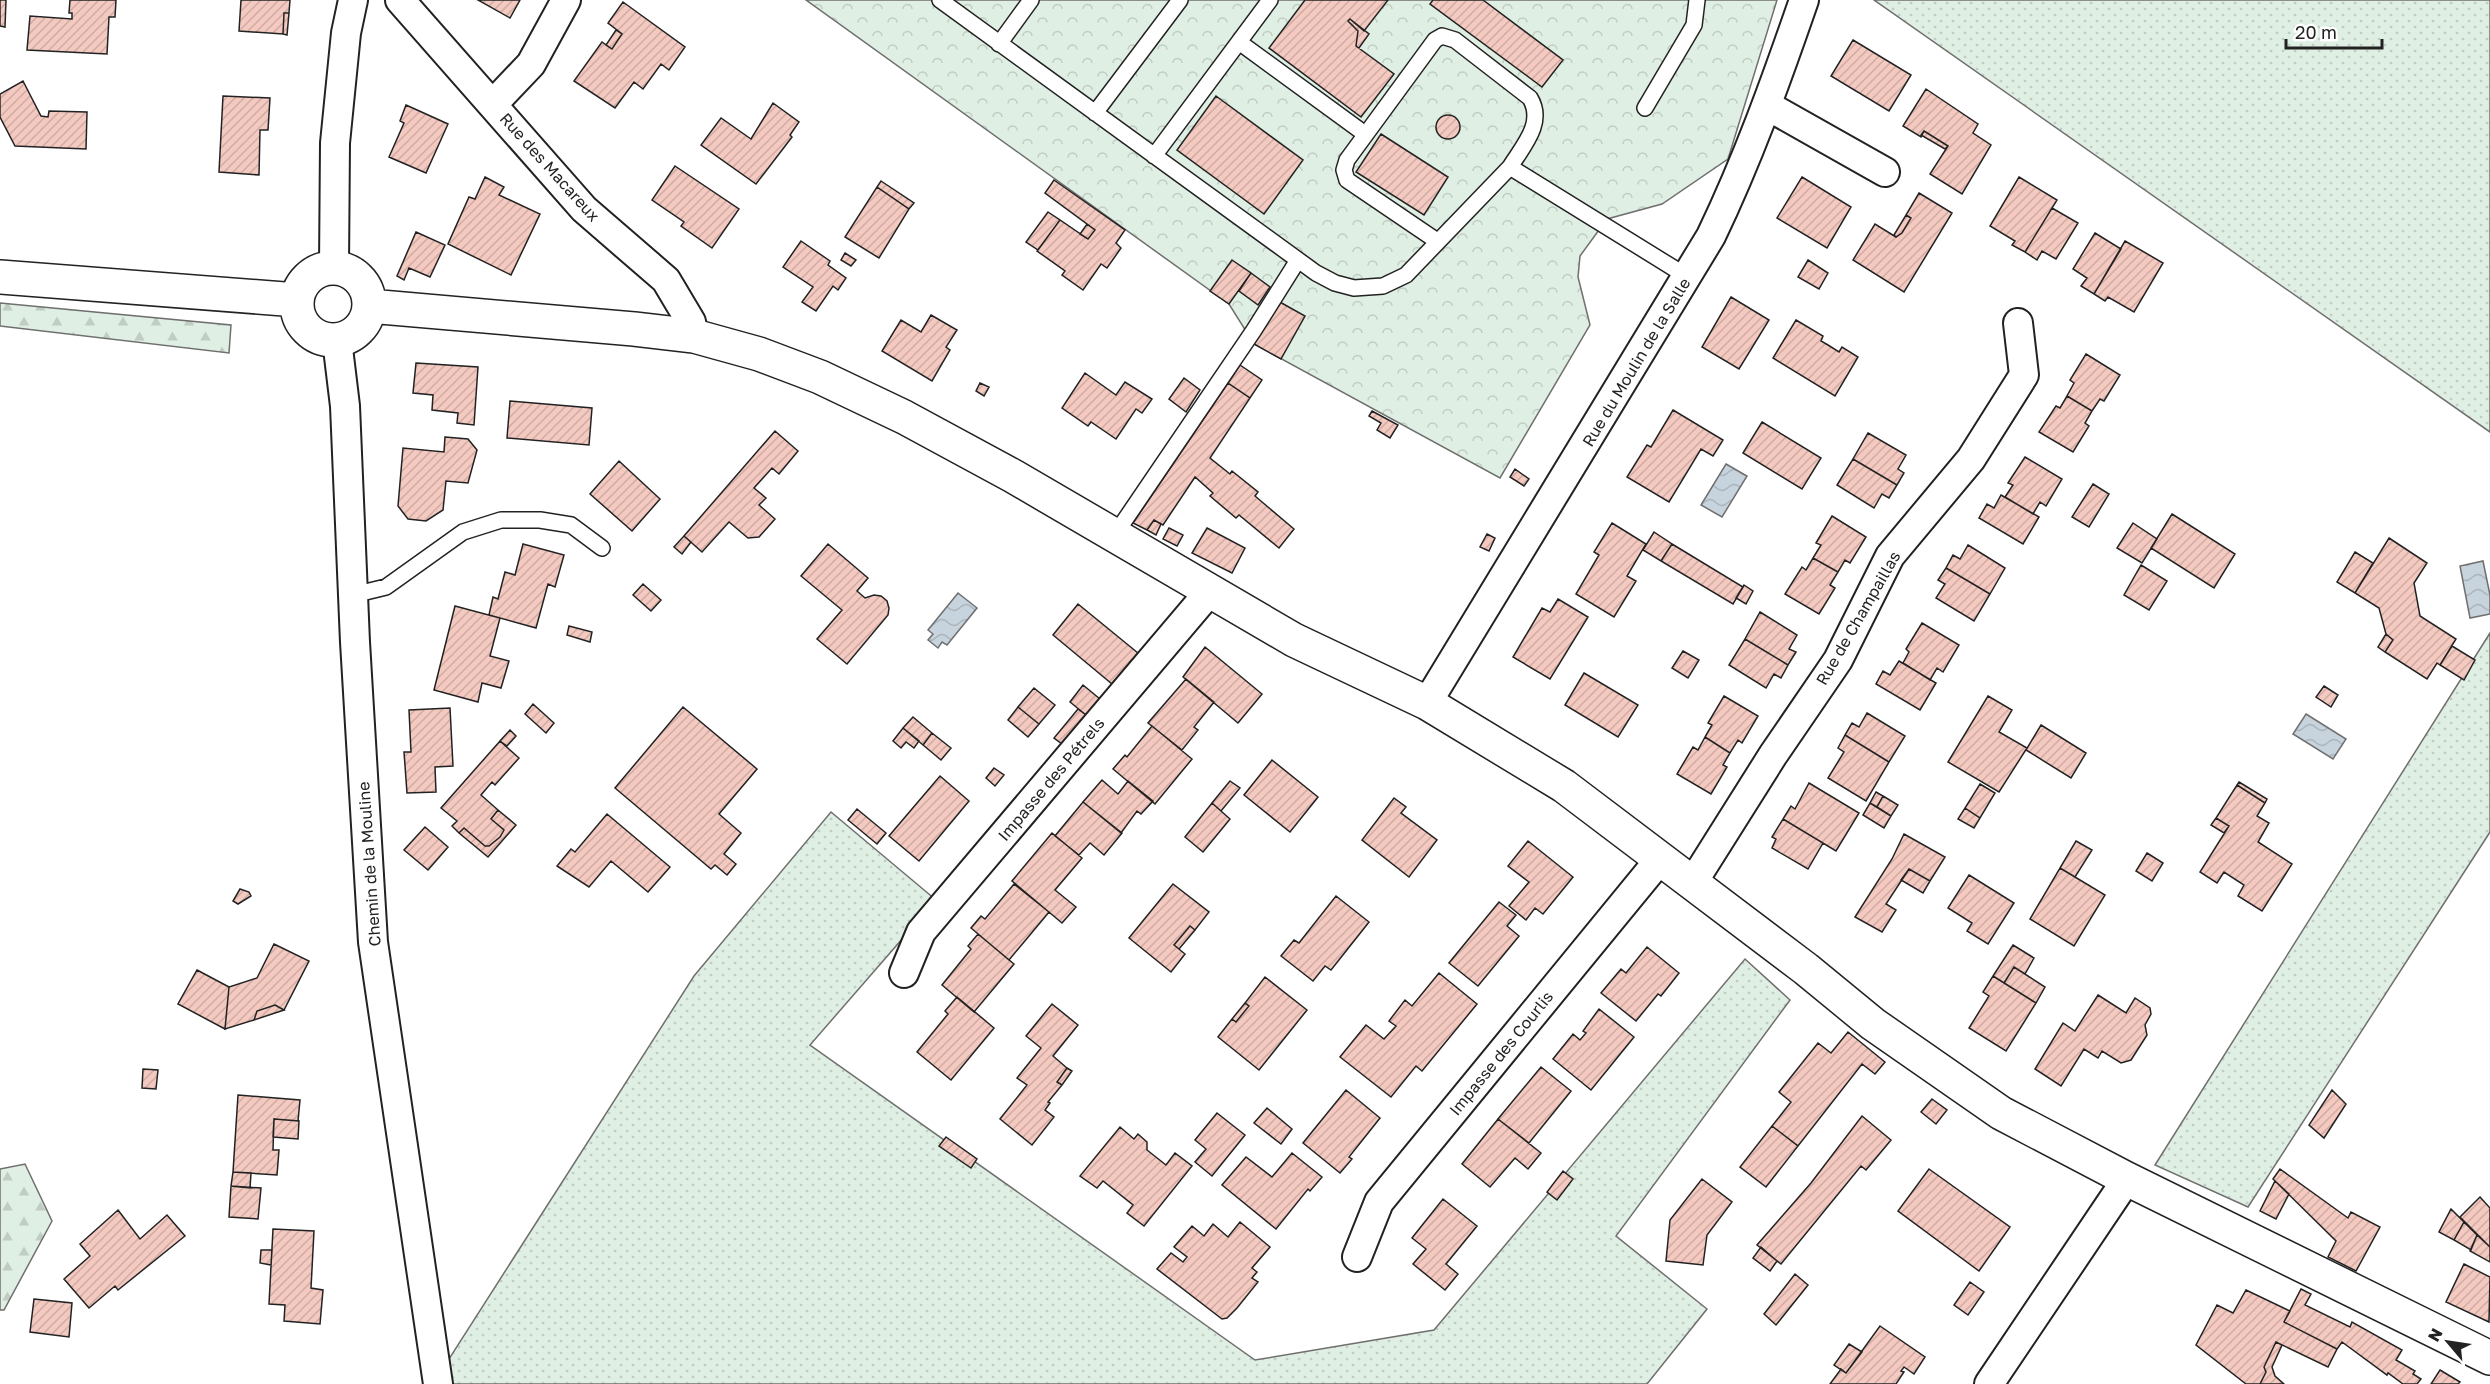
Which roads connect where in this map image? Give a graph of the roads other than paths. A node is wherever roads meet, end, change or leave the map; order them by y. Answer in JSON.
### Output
{"nodes":[{"id":1,"x":353,"y":0,"type":"edge"},
{"id":2,"x":400,"y":0,"type":"edge"},
{"id":3,"x":566,"y":0,"type":"edge"},
{"id":4,"x":940,"y":0,"type":"edge"},
{"id":5,"x":1031,"y":0,"type":"edge"},
{"id":6,"x":1180,"y":0,"type":"edge"},
{"id":7,"x":1270,"y":0,"type":"edge"},
{"id":8,"x":1697,"y":0,"type":"edge"},
{"id":9,"x":1804,"y":0,"type":"edge"},
{"id":10,"x":1239,"y":42,"type":"junction"},
{"id":11,"x":999,"y":44,"type":"junction"},
{"id":12,"x":493,"y":104,"type":"junction"},
{"id":13,"x":1768,"y":106,"type":"junction"},
{"id":14,"x":1645,"y":108,"type":"dead end"},
{"id":15,"x":1095,"y":113,"type":"junction"},
{"id":16,"x":1365,"y":134,"type":"junction"},
{"id":17,"x":1154,"y":156,"type":"junction"},
{"id":18,"x":1510,"y":167,"type":"junction"},
{"id":19,"x":1885,"y":171,"type":"dead end"},
{"id":20,"x":1437,"y":241,"type":"junction"},
{"id":21,"x":1298,"y":260,"type":"junction"},
{"id":22,"x":334,"y":267,"type":"junction"},
{"id":23,"x":0,"y":277,"type":"edge"},
{"id":24,"x":1688,"y":278,"type":"junction"},
{"id":25,"x":297,"y":300,"type":"junction"},
{"id":26,"x":369,"y":306,"type":"junction"},
{"id":27,"x":2018,"y":323,"type":"dead end"},
{"id":28,"x":694,"y":336,"type":"junction"},
{"id":29,"x":337,"y":340,"type":"junction"},
{"id":30,"x":1114,"y":536,"type":"junction"},
{"id":31,"x":602,"y":548,"type":"dead end"},
{"id":32,"x":1210,"y":591,"type":"junction"},
{"id":33,"x":353,"y":595,"type":"junction"},
{"id":34,"x":1427,"y":703,"type":"junction"},
{"id":35,"x":1661,"y":858,"type":"junction"},
{"id":36,"x":1693,"y":882,"type":"junction"},
{"id":37,"x":904,"y":974,"type":"dead end"},
{"id":38,"x":2127,"y":1179,"type":"junction"},
{"id":39,"x":1357,"y":1257,"type":"dead end"},
{"id":40,"x":2490,"y":1358,"type":"edge"},
{"id":41,"x":438,"y":1384,"type":"edge"},
{"id":42,"x":1989,"y":1384,"type":"edge"}],
"edges":[{"from":1,"to":22,"type":"street"},
{"from":2,"to":12,"type":"street","name":"Rue des Macareux"},
{"from":3,"to":12,"type":"street"},
{"from":4,"to":11,"type":"lane"},
{"from":5,"to":11,"type":"lane"},
{"from":6,"to":15,"type":"lane"},
{"from":7,"to":10,"type":"lane"},
{"from":8,"to":14,"type":"lane"},
{"from":9,"to":13,"type":"street","name":"Rue du Moulin de la Salle"},
{"from":10,"to":16,"type":"lane"},
{"from":10,"to":17,"type":"lane"},
{"from":11,"to":15,"type":"lane"},
{"from":12,"to":28,"type":"street","name":"Rue des Macareux"},
{"from":13,"to":19,"type":"street"},
{"from":13,"to":24,"type":"street","name":"Rue du Moulin de la Salle"},
{"from":15,"to":17,"type":"lane"},
{"from":16,"to":18,"type":"lane"},
{"from":16,"to":20,"type":"lane"},
{"from":17,"to":21,"type":"lane"},
{"from":18,"to":20,"type":"lane"},
{"from":18,"to":24,"type":"lane"},
{"from":20,"to":21,"type":"lane"},
{"from":21,"to":30,"type":"lane"},
{"from":22,"to":25,"type":"main road"},
{"from":22,"to":26,"type":"main road"},
{"from":23,"to":25,"type":"main road"},
{"from":24,"to":34,"type":"street","name":"Rue du Moulin de la Salle"},
{"from":25,"to":29,"type":"main road"},
{"from":26,"to":28,"type":"main road"},
{"from":26,"to":29,"type":"main road"},
{"from":27,"to":36,"type":"street","name":"Rue de Champaillas"},
{"from":28,"to":30,"type":"main road"},
{"from":29,"to":33,"type":"street","name":"Chemin de la Mouline"},
{"from":30,"to":32,"type":"main road"},
{"from":31,"to":33,"type":"lane"},
{"from":32,"to":34,"type":"main road"},
{"from":32,"to":37,"type":"street","name":"Impasse des Pétrels"},
{"from":33,"to":41,"type":"street","name":"Chemin de la Mouline"},
{"from":34,"to":35,"type":"main road"},
{"from":35,"to":36,"type":"main road"},
{"from":35,"to":39,"type":"street","name":"Impasse des Courlis"},
{"from":36,"to":38,"type":"main road"},
{"from":38,"to":40,"type":"main road"},
{"from":38,"to":42,"type":"street"}]}
